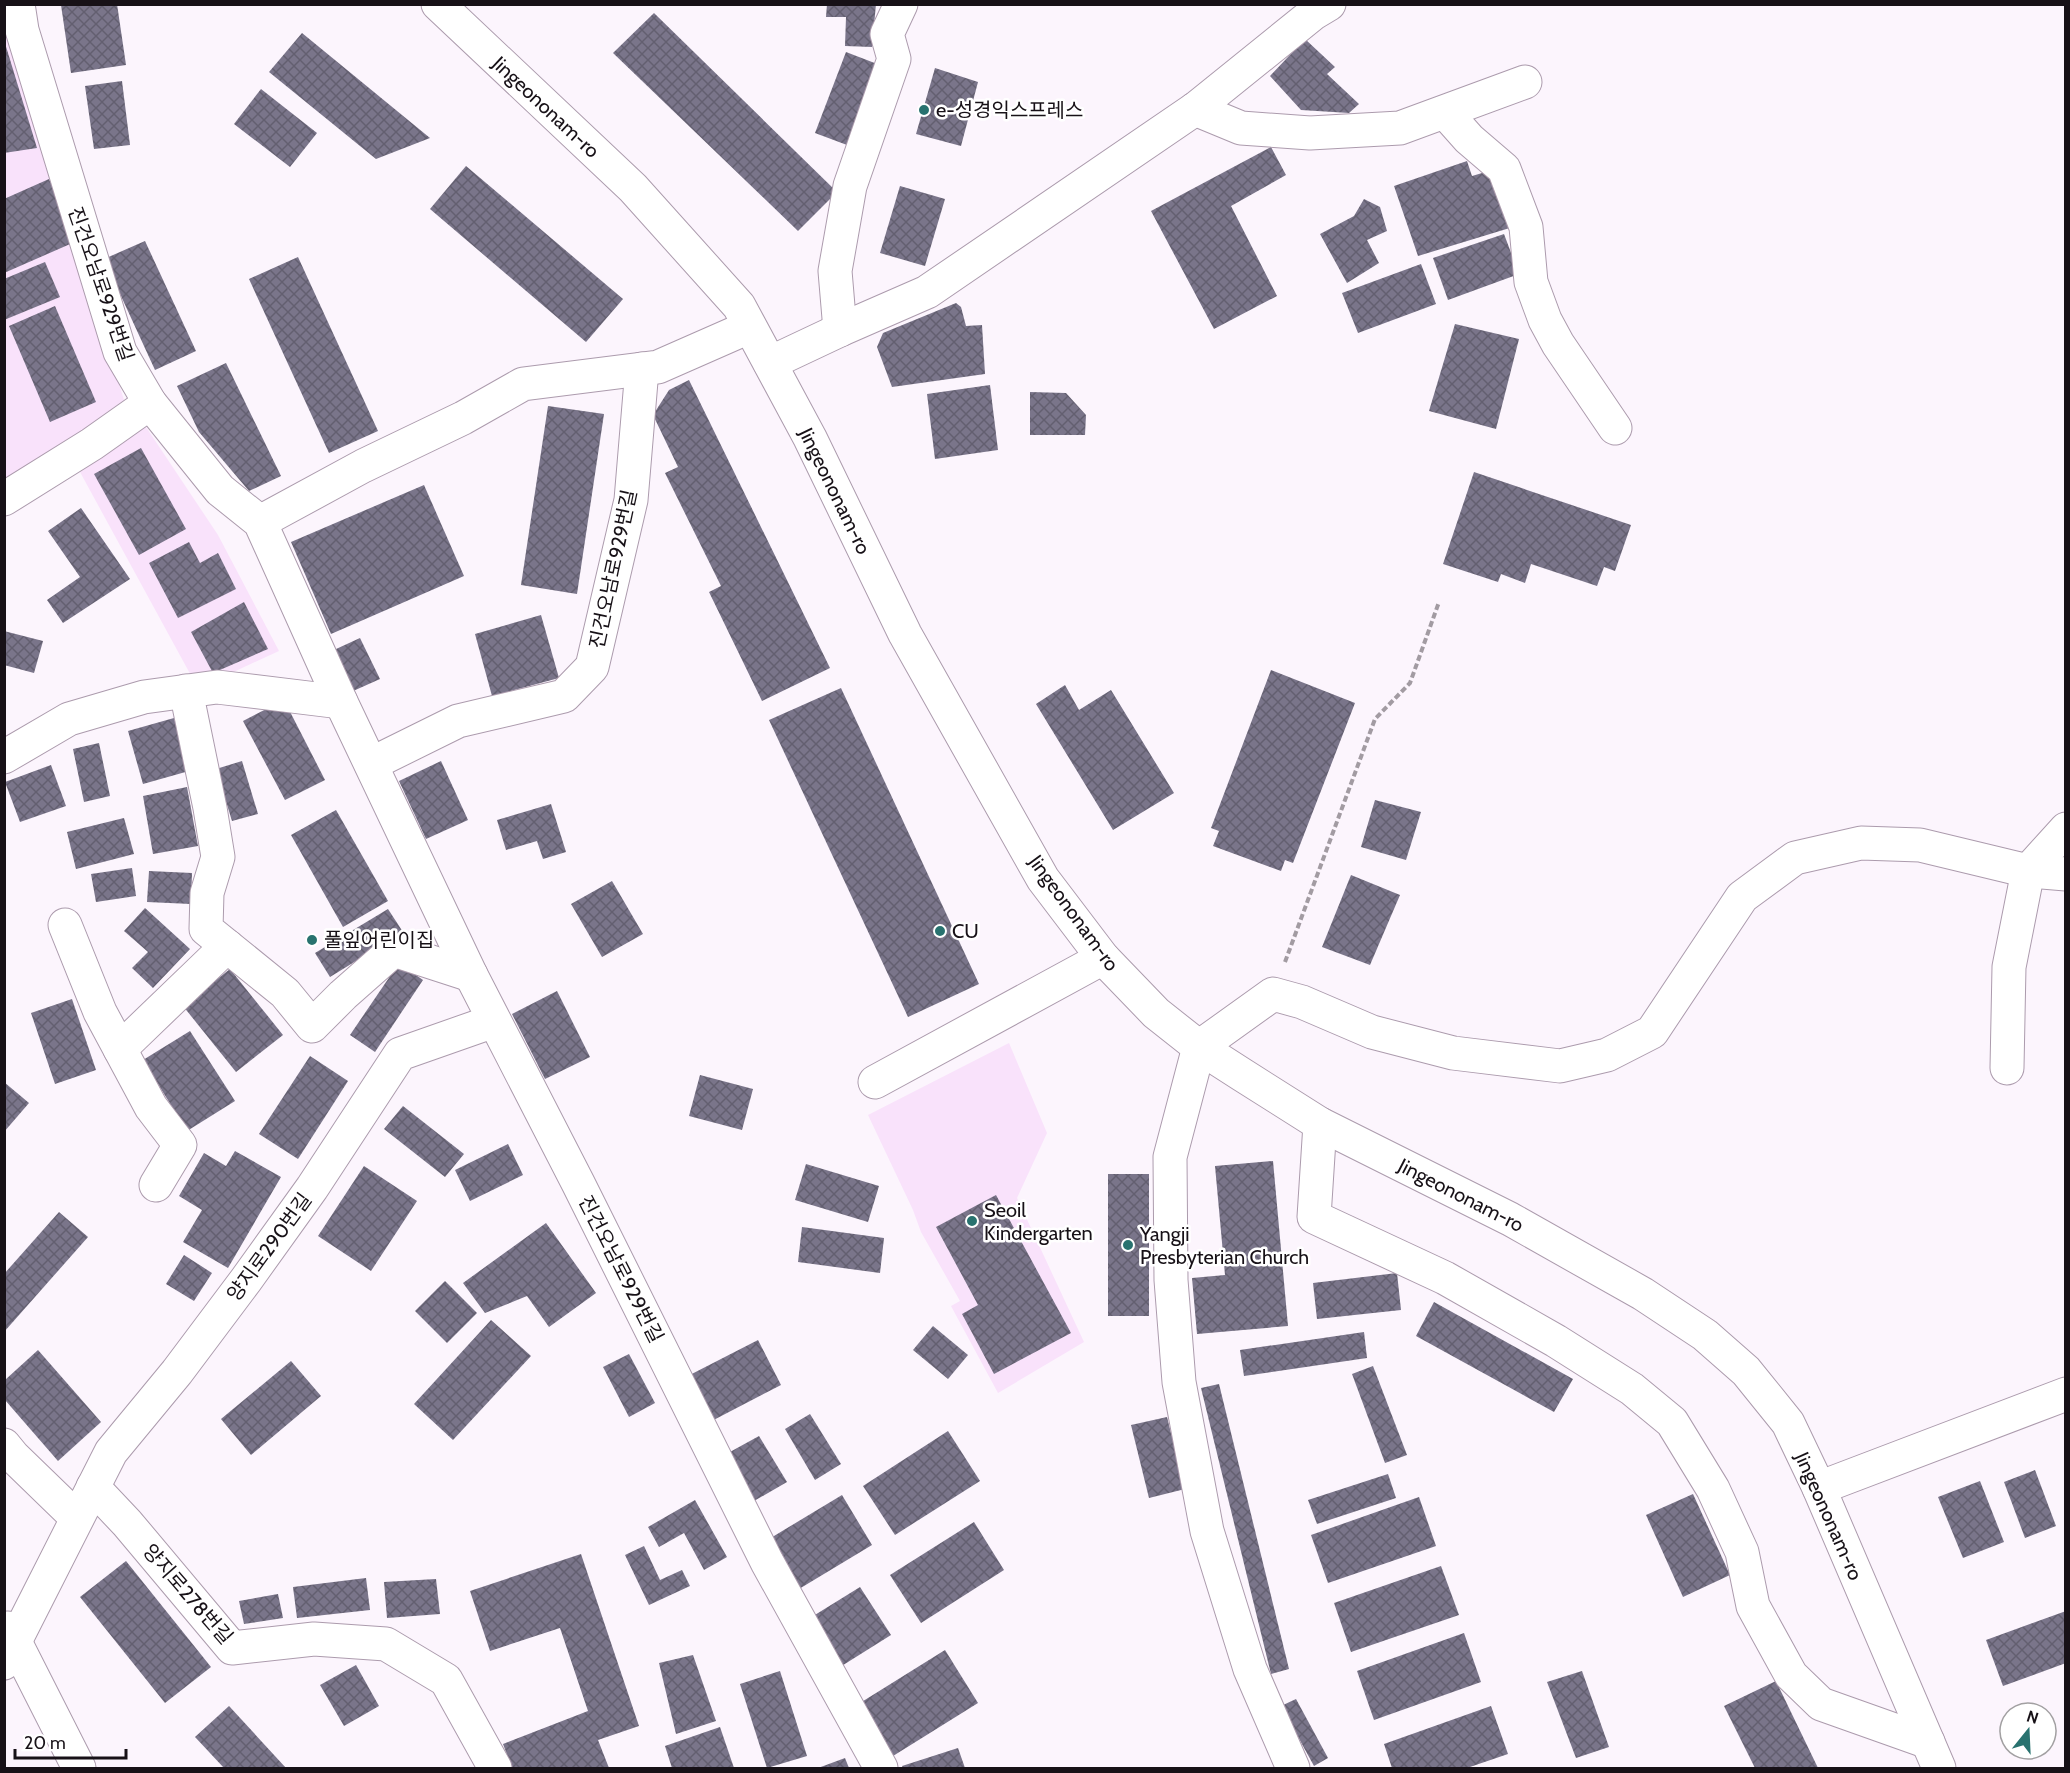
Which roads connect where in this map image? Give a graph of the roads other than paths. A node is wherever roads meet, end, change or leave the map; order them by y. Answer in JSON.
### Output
{"nodes":[{"id":1,"x":18,"y":4,"type":"edge"},
{"id":2,"x":438,"y":4,"type":"edge"},
{"id":3,"x":901,"y":4,"type":"edge"},
{"id":4,"x":1329,"y":4,"type":"edge"},
{"id":5,"x":1526,"y":82,"type":"dead end"},
{"id":6,"x":1195,"y":109,"type":"junction"},
{"id":7,"x":1445,"y":112,"type":"junction"},
{"id":8,"x":749,"y":327,"type":"junction"},
{"id":9,"x":840,"y":330,"type":"junction"},
{"id":10,"x":770,"y":363,"type":"junction"},
{"id":11,"x":642,"y":369,"type":"junction"},
{"id":12,"x":150,"y":403,"type":"junction"},
{"id":13,"x":1615,"y":428,"type":"dead end"},
{"id":14,"x":4,"y":500,"type":"edge"},
{"id":15,"x":260,"y":522,"type":"junction"},
{"id":16,"x":186,"y":691,"type":"junction"},
{"id":17,"x":341,"y":702,"type":"junction"},
{"id":18,"x":4,"y":757,"type":"edge"},
{"id":19,"x":371,"y":764,"type":"junction"},
{"id":20,"x":2066,"y":829,"type":"edge"},
{"id":21,"x":2028,"y":871,"type":"junction"},
{"id":22,"x":2066,"y":874,"type":"edge"},
{"id":23,"x":65,"y":925,"type":"dead end"},
{"id":24,"x":227,"y":946,"type":"junction"},
{"id":25,"x":1103,"y":958,"type":"junction"},
{"id":26,"x":471,"y":975,"type":"junction"},
{"id":27,"x":494,"y":1021,"type":"junction"},
{"id":28,"x":1199,"y":1047,"type":"junction"},
{"id":29,"x":120,"y":1048,"type":"junction"},
{"id":30,"x":2007,"y":1068,"type":"dead end"},
{"id":31,"x":875,"y":1082,"type":"dead end"},
{"id":32,"x":1320,"y":1124,"type":"junction"},
{"id":33,"x":156,"y":1185,"type":"dead end"},
{"id":34,"x":2066,"y":1394,"type":"edge"},
{"id":35,"x":4,"y":1444,"type":"edge"},
{"id":36,"x":93,"y":1487,"type":"junction"},
{"id":37,"x":1819,"y":1488,"type":"junction"},
{"id":38,"x":77,"y":1518,"type":"junction"},
{"id":39,"x":8,"y":1641,"type":"edge"},
{"id":40,"x":1933,"y":1755,"type":"edge"},
{"id":41,"x":79,"y":1768,"type":"edge"},
{"id":42,"x":495,"y":1768,"type":"edge"},
{"id":43,"x":881,"y":1768,"type":"edge"},
{"id":44,"x":1293,"y":1768,"type":"edge"}],
"edges":[{"from":1,"to":12,"type":"main road","name":"진건오남로929번길"},
{"from":2,"to":8,"type":"main road","name":"Jingeononam-ro"},
{"from":3,"to":9,"type":"main road"},
{"from":4,"to":6,"type":"main road"},
{"from":5,"to":7,"type":"main road"},
{"from":6,"to":7,"type":"main road"},
{"from":6,"to":9,"type":"main road"},
{"from":7,"to":13,"type":"main road"},
{"from":8,"to":10,"type":"main road","name":"Jingeononam-ro"},
{"from":8,"to":11,"type":"main road"},
{"from":9,"to":10,"type":"main road"},
{"from":10,"to":25,"type":"main road","name":"Jingeononam-ro"},
{"from":11,"to":15,"type":"main road"},
{"from":11,"to":19,"type":"main road","name":"진건오남로929번길"},
{"from":12,"to":14,"type":"main road"},
{"from":12,"to":15,"type":"main road","name":"진건오남로929번길"},
{"from":15,"to":17,"type":"main road","name":"진건오남로929번길"},
{"from":16,"to":17,"type":"main road"},
{"from":16,"to":18,"type":"main road"},
{"from":16,"to":24,"type":"main road"},
{"from":17,"to":19,"type":"main road","name":"진건오남로929번길"},
{"from":19,"to":26,"type":"main road","name":"진건오남로929번길"},
{"from":20,"to":21,"type":"main road"},
{"from":21,"to":22,"type":"main road"},
{"from":21,"to":28,"type":"main road"},
{"from":21,"to":30,"type":"main road"},
{"from":23,"to":29,"type":"main road"},
{"from":24,"to":26,"type":"main road"},
{"from":24,"to":29,"type":"main road"},
{"from":25,"to":28,"type":"main road","name":"Jingeononam-ro"},
{"from":25,"to":31,"type":"main road"},
{"from":26,"to":27,"type":"main road","name":"진건오남로929번길"},
{"from":27,"to":36,"type":"main road","name":"양지로290번길"},
{"from":27,"to":43,"type":"main road","name":"진건오남로929번길"},
{"from":28,"to":32,"type":"main road","name":"Jingeononam-ro"},
{"from":28,"to":44,"type":"main road"},
{"from":29,"to":33,"type":"main road"},
{"from":32,"to":37,"type":"main road","name":"Jingeononam-ro"},
{"from":32,"to":40,"type":"main road"},
{"from":34,"to":37,"type":"main road"},
{"from":35,"to":38,"type":"main road"},
{"from":36,"to":38,"type":"main road","name":"양지로290번길"},
{"from":36,"to":42,"type":"main road","name":"양지로278번길"},
{"from":37,"to":40,"type":"main road","name":"Jingeononam-ro"},
{"from":38,"to":39,"type":"main road","name":"양지로290번길"},
{"from":39,"to":41,"type":"main road","name":"양지로290번길"}]}
